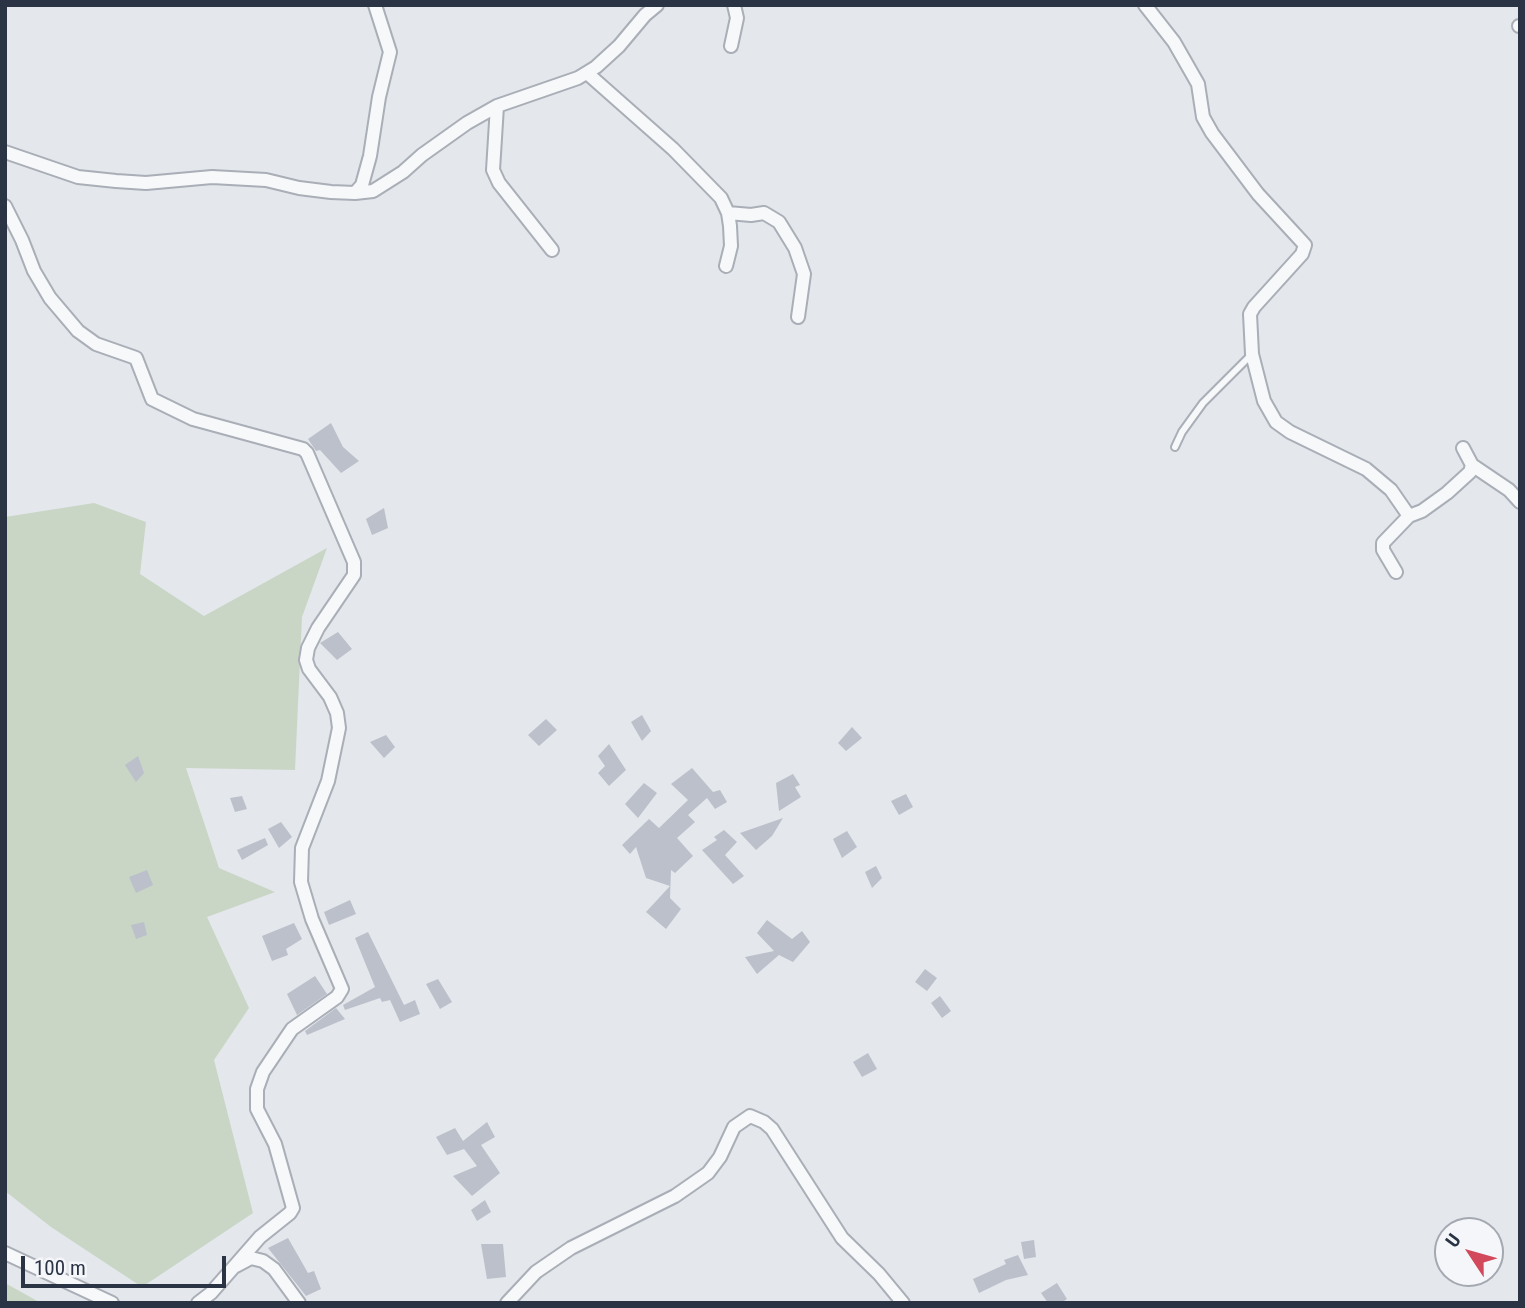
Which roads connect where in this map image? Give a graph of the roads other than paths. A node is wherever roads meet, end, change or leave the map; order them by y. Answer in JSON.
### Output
{"nodes":[{"id":1,"x":375,"y":5,"type":"edge"},
{"id":2,"x":657,"y":5,"type":"edge"},
{"id":3,"x":734,"y":5,"type":"edge"},
{"id":4,"x":1145,"y":5,"type":"edge"},
{"id":5,"x":731,"y":46,"type":"dead end"},
{"id":6,"x":587,"y":73,"type":"junction"},
{"id":7,"x":496,"y":106,"type":"junction"},
{"id":8,"x":5,"y":152,"type":"edge"},
{"id":9,"x":355,"y":193,"type":"junction"},
{"id":10,"x":5,"y":206,"type":"edge"},
{"id":11,"x":728,"y":214,"type":"junction"},
{"id":12,"x":552,"y":250,"type":"dead end"},
{"id":13,"x":726,"y":266,"type":"dead end"},
{"id":14,"x":798,"y":317,"type":"dead end"},
{"id":15,"x":1252,"y":354,"type":"junction"},
{"id":16,"x":1175,"y":447,"type":"dead end"},
{"id":17,"x":1463,"y":448,"type":"dead end"},
{"id":18,"x":1472,"y":465,"type":"junction"},
{"id":19,"x":1520,"y":502,"type":"edge"},
{"id":20,"x":1409,"y":516,"type":"junction"},
{"id":21,"x":1396,"y":572,"type":"dead end"},
{"id":22,"x":5,"y":1253,"type":"edge"},
{"id":23,"x":230,"y":1269,"type":"junction"},
{"id":24,"x":113,"y":1303,"type":"edge"},
{"id":25,"x":198,"y":1303,"type":"edge"},
{"id":26,"x":299,"y":1303,"type":"edge"},
{"id":27,"x":507,"y":1303,"type":"edge"},
{"id":28,"x":903,"y":1303,"type":"edge"}],
"edges":[{"from":1,"to":9,"type":"street"},
{"from":2,"to":6,"type":"street"},
{"from":3,"to":5,"type":"street"},
{"from":4,"to":15,"type":"street"},
{"from":6,"to":7,"type":"street"},
{"from":6,"to":11,"type":"street"},
{"from":7,"to":9,"type":"street"},
{"from":7,"to":12,"type":"street"},
{"from":8,"to":9,"type":"street"},
{"from":10,"to":23,"type":"street"},
{"from":11,"to":13,"type":"street"},
{"from":11,"to":14,"type":"street"},
{"from":15,"to":16,"type":"lane"},
{"from":15,"to":20,"type":"street"},
{"from":17,"to":18,"type":"street"},
{"from":18,"to":19,"type":"street"},
{"from":18,"to":20,"type":"street"},
{"from":20,"to":21,"type":"street"},
{"from":22,"to":24,"type":"street"},
{"from":23,"to":25,"type":"street"},
{"from":23,"to":26,"type":"street"},
{"from":27,"to":28,"type":"street"}]}
